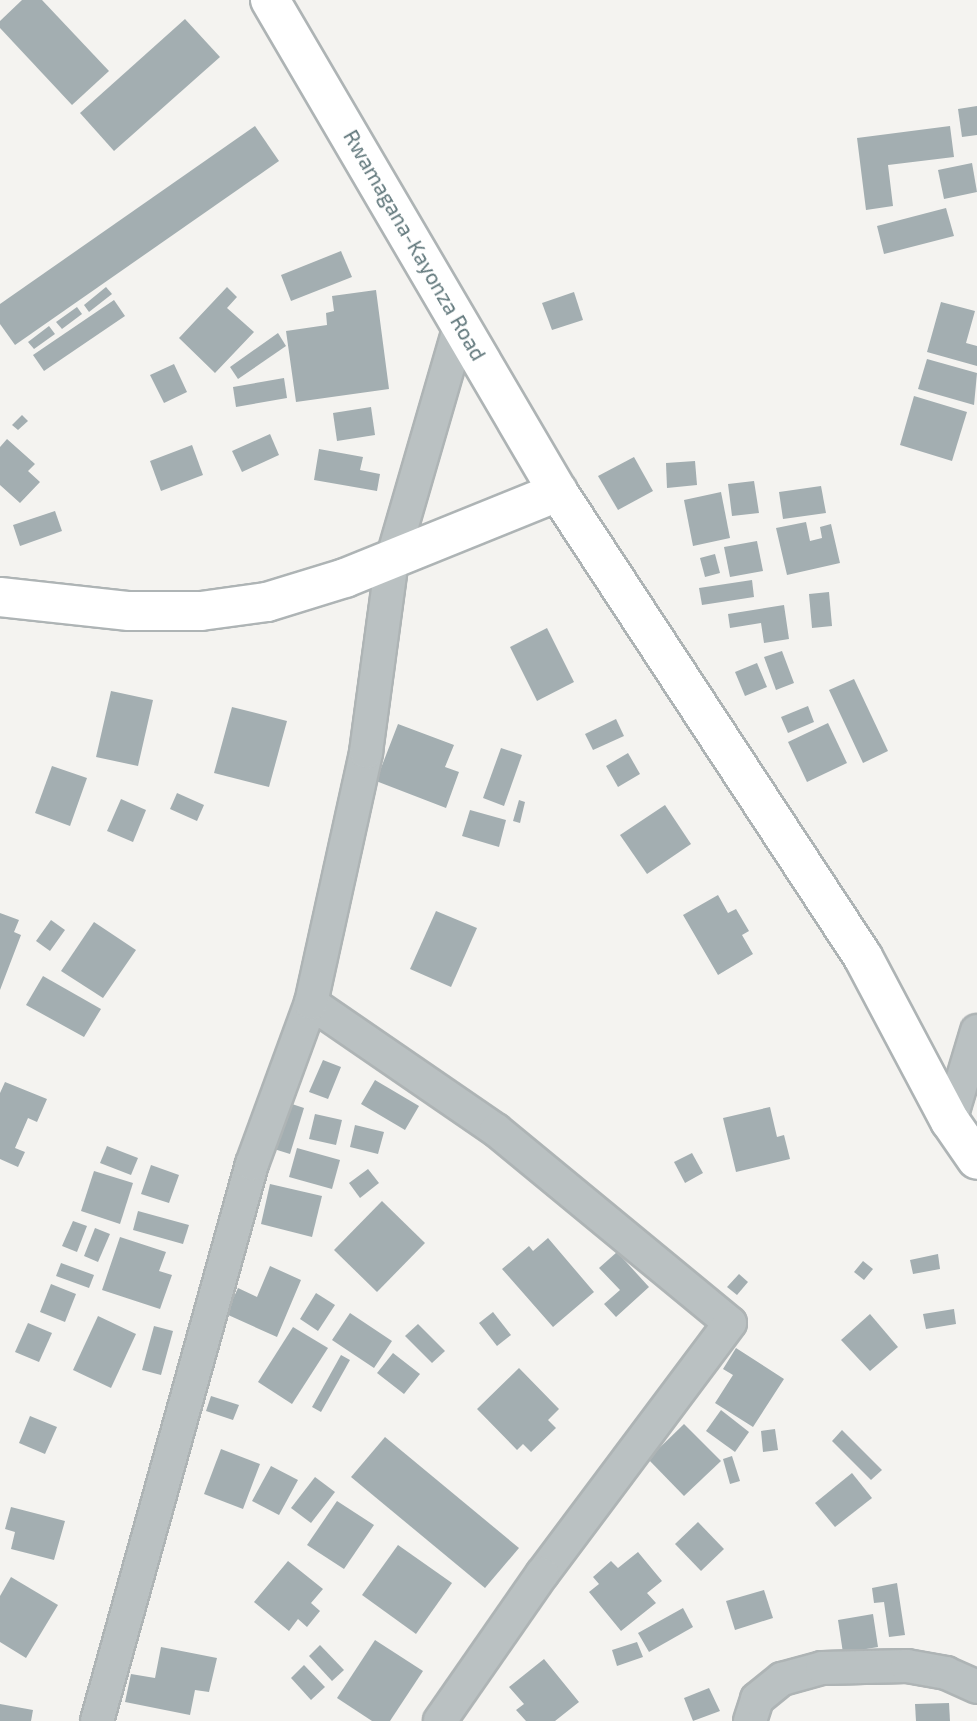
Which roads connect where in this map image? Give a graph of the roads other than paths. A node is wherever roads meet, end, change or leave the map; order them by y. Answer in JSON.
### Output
{"nodes":[{"id":1,"x":270,"y":0,"type":"edge"},
{"id":2,"x":461,"y":323,"type":"junction"},
{"id":3,"x":558,"y":492,"type":"junction"},
{"id":4,"x":392,"y":560,"type":"junction"},
{"id":5,"x":0,"y":597,"type":"edge"},
{"id":6,"x":311,"y":1003,"type":"junction"},
{"id":7,"x":977,"y":1031,"type":"edge"},
{"id":8,"x":950,"y":1121,"type":"junction"},
{"id":9,"x":977,"y":1160,"type":"edge"},
{"id":10,"x":977,"y":1687,"type":"edge"},
{"id":11,"x":97,"y":1721,"type":"edge"},
{"id":12,"x":440,"y":1721,"type":"edge"},
{"id":13,"x":750,"y":1721,"type":"edge"}],
"edges":[{"from":1,"to":2,"type":"highway","name":"Rwamagana-Kayonza Road"},
{"from":2,"to":3,"type":"highway","name":"Rwamagana-Kayonza Road"},
{"from":2,"to":4,"type":"street"},
{"from":3,"to":4,"type":"highway"},
{"from":3,"to":8,"type":"highway","name":"Rwamagana-Kayonza Road"},
{"from":4,"to":5,"type":"highway"},
{"from":4,"to":6,"type":"street"},
{"from":6,"to":11,"type":"street"},
{"from":6,"to":12,"type":"street"},
{"from":7,"to":8,"type":"street"},
{"from":8,"to":9,"type":"highway","name":"Rwamagana-Kayonza Road"},
{"from":10,"to":13,"type":"street"}]}
